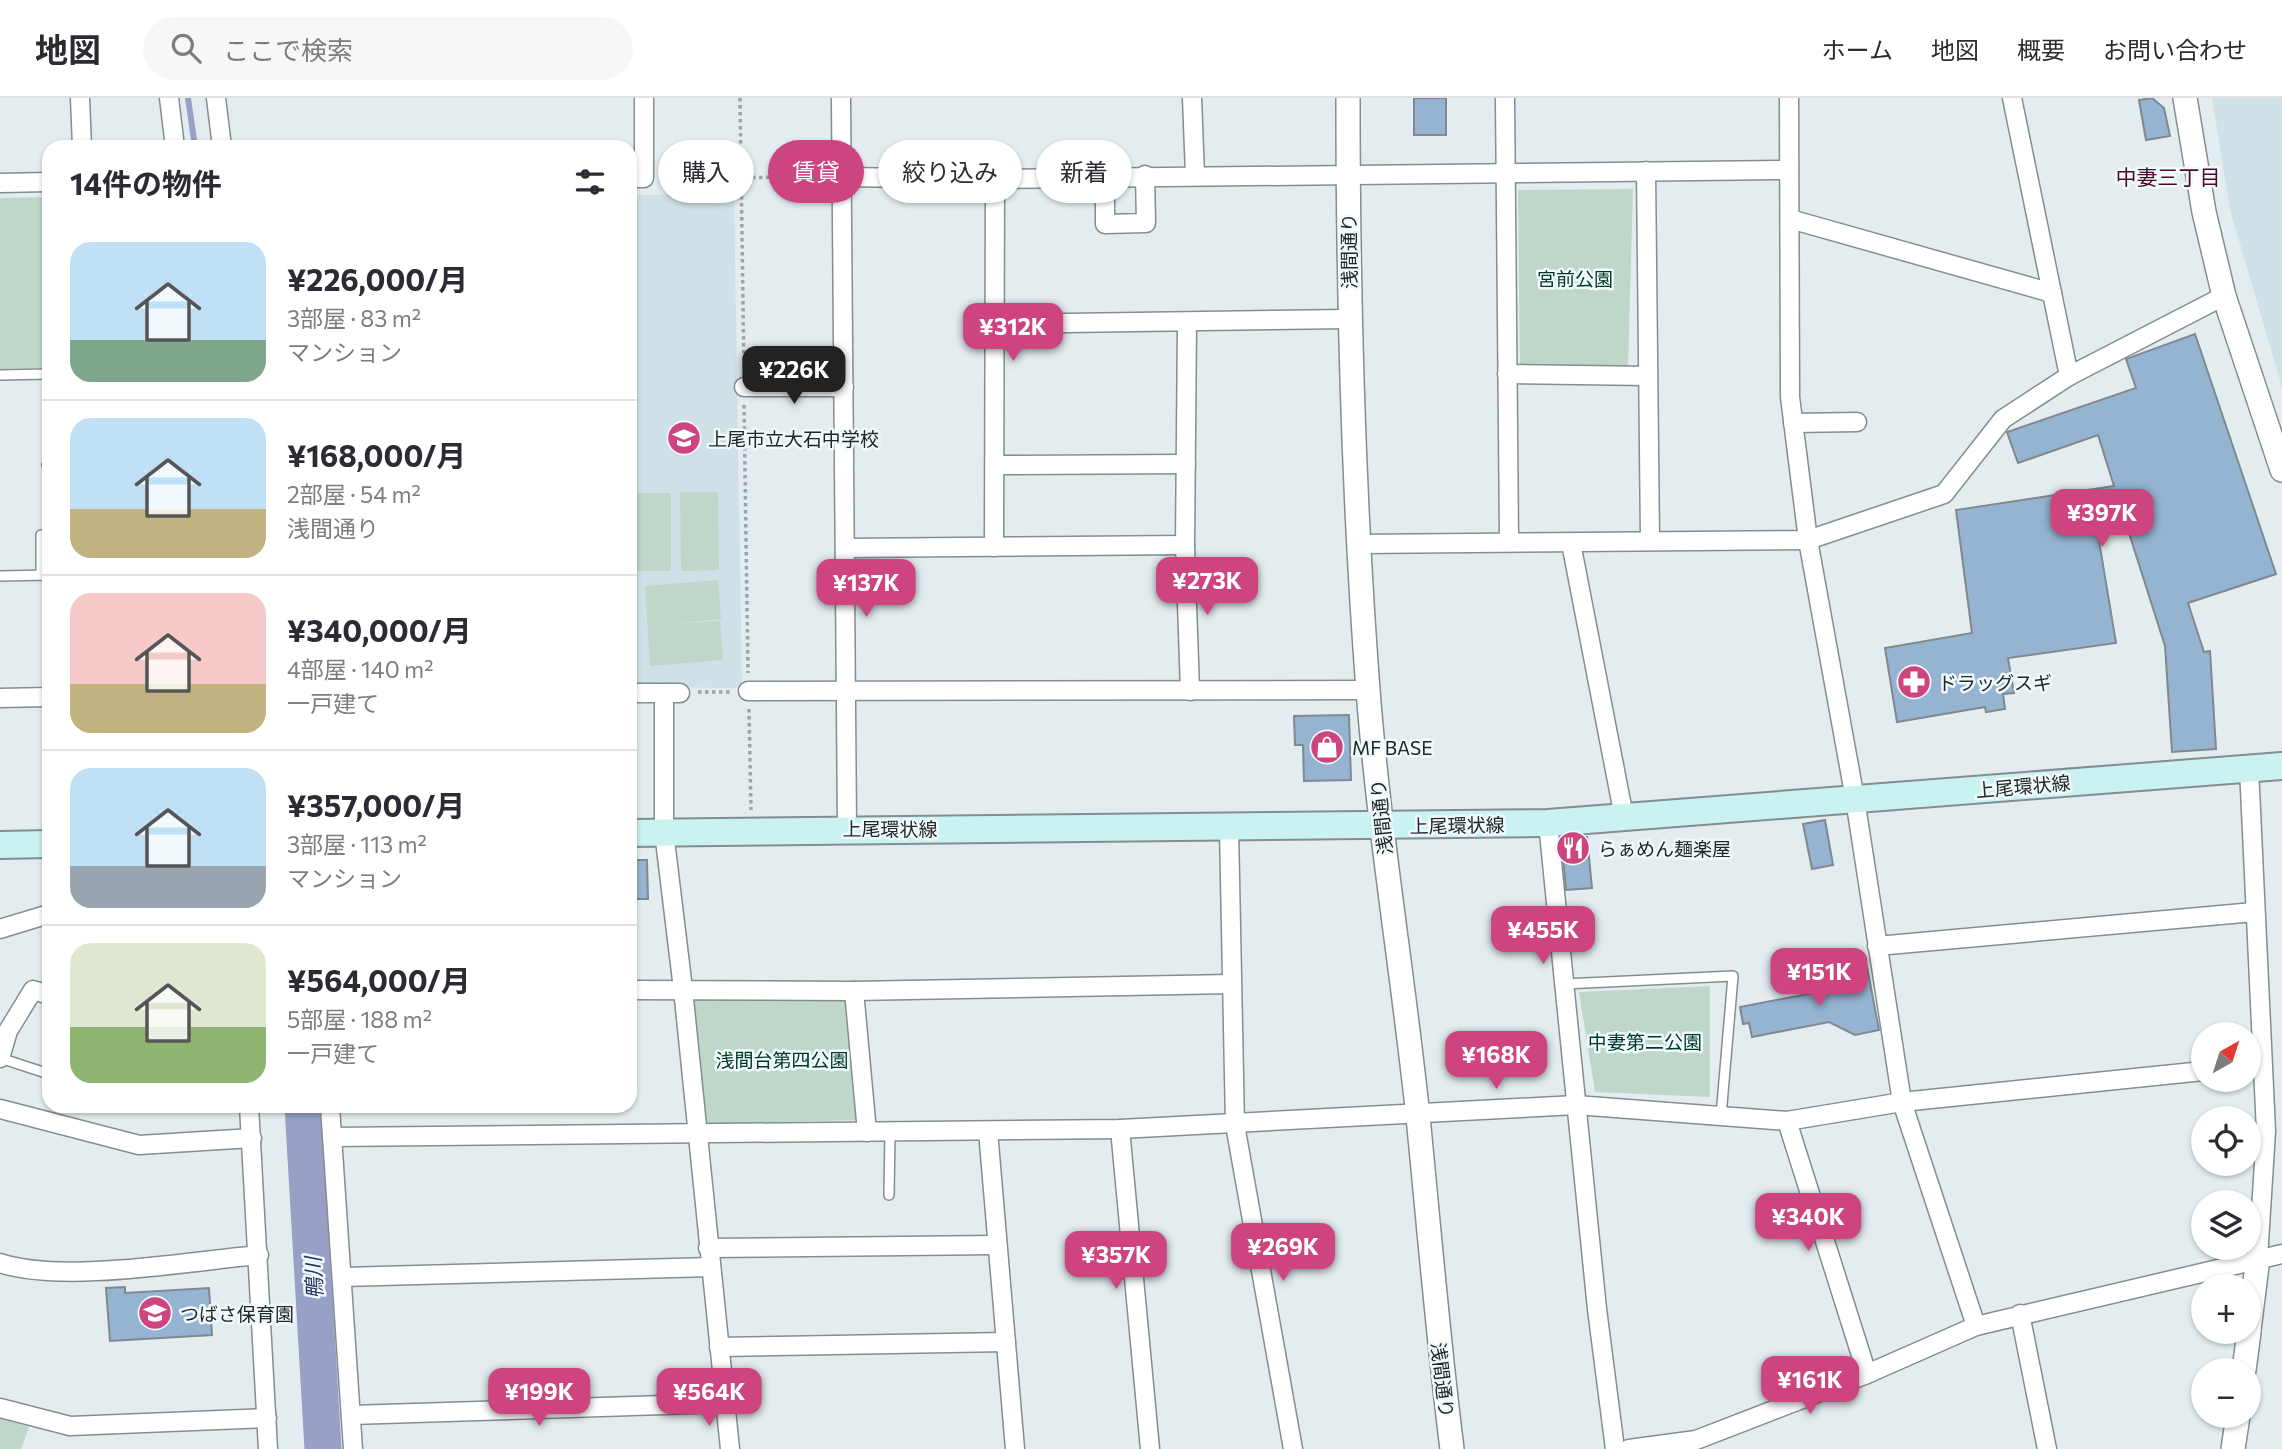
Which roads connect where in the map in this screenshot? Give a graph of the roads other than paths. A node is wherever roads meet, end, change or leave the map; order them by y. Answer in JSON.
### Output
{"nodes":[{"id":1,"x":80,"y":98,"type":"edge"},
{"id":2,"x":169,"y":98,"type":"edge"},
{"id":3,"x":216,"y":98,"type":"edge"},
{"id":4,"x":644,"y":98,"type":"edge"},
{"id":5,"x":841,"y":98,"type":"edge"},
{"id":6,"x":1192,"y":98,"type":"edge"},
{"id":7,"x":1348,"y":98,"type":"edge"},
{"id":8,"x":1505,"y":98,"type":"edge"},
{"id":9,"x":1789,"y":98,"type":"edge"},
{"id":10,"x":2012,"y":98,"type":"edge"},
{"id":11,"x":2185,"y":98,"type":"edge"},
{"id":12,"x":82,"y":140,"type":"edge"},
{"id":13,"x":173,"y":140,"type":"edge"},
{"id":14,"x":221,"y":140,"type":"edge"},
{"id":15,"x":841,"y":140,"type":"edge"},
{"id":16,"x":1789,"y":170,"type":"junction"},
{"id":17,"x":1646,"y":172,"type":"junction"},
{"id":18,"x":1506,"y":173,"type":"junction"},
{"id":19,"x":1348,"y":174,"type":"junction"},
{"id":20,"x":1132,"y":175,"type":"edge"},
{"id":21,"x":1145,"y":175,"type":"junction"},
{"id":22,"x":1195,"y":175,"type":"junction"},
{"id":23,"x":637,"y":178,"type":"edge"},
{"id":24,"x":0,"y":183,"type":"edge"},
{"id":25,"x":42,"y":183,"type":"edge"},
{"id":26,"x":841,"y":203,"type":"edge"},
{"id":27,"x":995,"y":203,"type":"edge"},
{"id":28,"x":1105,"y":203,"type":"edge"},
{"id":29,"x":1790,"y":219,"type":"junction"},
{"id":30,"x":2052,"y":293,"type":"junction"},
{"id":31,"x":2224,"y":296,"type":"junction"},
{"id":32,"x":1348,"y":318,"type":"junction"},
{"id":33,"x":1187,"y":323,"type":"junction"},
{"id":34,"x":994,"y":324,"type":"junction"},
{"id":35,"x":42,"y":374,"type":"edge"},
{"id":36,"x":1507,"y":374,"type":"junction"},
{"id":37,"x":0,"y":375,"type":"edge"},
{"id":38,"x":1648,"y":376,"type":"junction"},
{"id":39,"x":2069,"y":376,"type":"junction"},
{"id":40,"x":744,"y":387,"type":"road end"},
{"id":41,"x":844,"y":387,"type":"junction"},
{"id":42,"x":1857,"y":422,"type":"dead end"},
{"id":43,"x":1793,"y":423,"type":"junction"},
{"id":44,"x":1186,"y":464,"type":"junction"},
{"id":45,"x":995,"y":465,"type":"junction"},
{"id":46,"x":2282,"y":470,"type":"edge"},
{"id":47,"x":41,"y":535,"type":"dead end"},
{"id":48,"x":1650,"y":540,"type":"junction"},
{"id":49,"x":1808,"y":540,"type":"junction"},
{"id":50,"x":1509,"y":541,"type":"junction"},
{"id":51,"x":1571,"y":543,"type":"junction"},
{"id":52,"x":1360,"y":544,"type":"junction"},
{"id":53,"x":42,"y":545,"type":"edge"},
{"id":54,"x":1185,"y":545,"type":"junction"},
{"id":55,"x":994,"y":547,"type":"junction"},
{"id":56,"x":846,"y":548,"type":"junction"},
{"id":57,"x":42,"y":575,"type":"edge"},
{"id":58,"x":0,"y":576,"type":"edge"},
{"id":59,"x":1368,"y":690,"type":"junction"},
{"id":60,"x":748,"y":691,"type":"road end"},
{"id":61,"x":847,"y":691,"type":"junction"},
{"id":62,"x":1190,"y":691,"type":"junction"},
{"id":63,"x":637,"y":693,"type":"edge"},
{"id":64,"x":42,"y":697,"type":"edge"},
{"id":65,"x":0,"y":698,"type":"edge"},
{"id":66,"x":2282,"y":766,"type":"edge"},
{"id":67,"x":2249,"y":768,"type":"junction"},
{"id":68,"x":1855,"y":799,"type":"junction"},
{"id":69,"x":1624,"y":817,"type":"junction"},
{"id":70,"x":1548,"y":823,"type":"junction"},
{"id":71,"x":1381,"y":826,"type":"junction"},
{"id":72,"x":847,"y":828,"type":"junction"},
{"id":73,"x":1229,"y":829,"type":"junction"},
{"id":74,"x":637,"y":832,"type":"edge"},
{"id":75,"x":664,"y":832,"type":"junction"},
{"id":76,"x":42,"y":844,"type":"edge"},
{"id":77,"x":0,"y":845,"type":"edge"},
{"id":78,"x":2254,"y":912,"type":"junction"},
{"id":79,"x":42,"y":916,"type":"edge"},
{"id":80,"x":0,"y":929,"type":"edge"},
{"id":81,"x":1877,"y":946,"type":"junction"},
{"id":82,"x":1231,"y":984,"type":"junction"},
{"id":83,"x":1564,"y":984,"type":"junction"},
{"id":84,"x":637,"y":989,"type":"edge"},
{"id":85,"x":683,"y":989,"type":"junction"},
{"id":86,"x":854,"y":991,"type":"junction"},
{"id":87,"x":42,"y":993,"type":"edge"},
{"id":88,"x":2255,"y":1022,"type":"edge"},
{"id":89,"x":4,"y":1029,"type":"edge"},
{"id":90,"x":0,"y":1058,"type":"edge"},
{"id":91,"x":42,"y":1072,"type":"edge"},
{"id":92,"x":2191,"y":1072,"type":"edge"},
{"id":93,"x":2259,"y":1092,"type":"edge"},
{"id":94,"x":1902,"y":1102,"type":"junction"},
{"id":95,"x":1576,"y":1105,"type":"junction"},
{"id":96,"x":0,"y":1110,"type":"edge"},
{"id":97,"x":250,"y":1113,"type":"edge"},
{"id":98,"x":330,"y":1113,"type":"edge"},
{"id":99,"x":1418,"y":1115,"type":"junction"},
{"id":100,"x":1721,"y":1116,"type":"junction"},
{"id":101,"x":1787,"y":1121,"type":"junction"},
{"id":102,"x":1235,"y":1125,"type":"junction"},
{"id":103,"x":1121,"y":1129,"type":"junction"},
{"id":104,"x":988,"y":1131,"type":"junction"},
{"id":105,"x":867,"y":1132,"type":"junction"},
{"id":106,"x":890,"y":1132,"type":"junction"},
{"id":107,"x":698,"y":1133,"type":"junction"},
{"id":108,"x":332,"y":1137,"type":"junction"},
{"id":109,"x":252,"y":1138,"type":"junction"},
{"id":110,"x":889,"y":1195,"type":"dead end"},
{"id":111,"x":2261,"y":1210,"type":"edge"},
{"id":112,"x":996,"y":1245,"type":"junction"},
{"id":113,"x":708,"y":1248,"type":"junction"},
{"id":114,"x":2282,"y":1254,"type":"edge"},
{"id":115,"x":260,"y":1255,"type":"junction"},
{"id":116,"x":2261,"y":1258,"type":"edge"},
{"id":117,"x":2250,"y":1260,"type":"edge"},
{"id":118,"x":0,"y":1263,"type":"edge"},
{"id":119,"x":711,"y":1267,"type":"junction"},
{"id":120,"x":343,"y":1277,"type":"junction"},
{"id":121,"x":2020,"y":1314,"type":"junction"},
{"id":122,"x":1976,"y":1326,"type":"junction"},
{"id":123,"x":1006,"y":1342,"type":"junction"},
{"id":124,"x":719,"y":1347,"type":"junction"},
{"id":125,"x":1867,"y":1374,"type":"junction"},
{"id":126,"x":726,"y":1403,"type":"junction"},
{"id":127,"x":0,"y":1408,"type":"edge"},
{"id":128,"x":351,"y":1415,"type":"junction"},
{"id":129,"x":267,"y":1418,"type":"junction"},
{"id":130,"x":2236,"y":1428,"type":"edge"},
{"id":131,"x":268,"y":1449,"type":"edge"},
{"id":132,"x":353,"y":1449,"type":"edge"},
{"id":133,"x":730,"y":1449,"type":"edge"},
{"id":134,"x":1015,"y":1449,"type":"edge"},
{"id":135,"x":1150,"y":1449,"type":"edge"},
{"id":136,"x":1293,"y":1449,"type":"edge"},
{"id":137,"x":1452,"y":1449,"type":"edge"},
{"id":138,"x":1615,"y":1449,"type":"edge"},
{"id":139,"x":1629,"y":1449,"type":"edge"},
{"id":140,"x":2047,"y":1449,"type":"edge"},
{"id":141,"x":2233,"y":1449,"type":"edge"}],
"edges":[{"from":1,"to":12,"type":"street"},
{"from":2,"to":13,"type":"street"},
{"from":3,"to":14,"type":"street"},
{"from":4,"to":23,"type":"street"},
{"from":5,"to":15,"type":"street"},
{"from":6,"to":22,"type":"street"},
{"from":7,"to":19,"type":"street","name":"浅間通り"},
{"from":8,"to":18,"type":"street"},
{"from":9,"to":16,"type":"street"},
{"from":10,"to":30,"type":"street"},
{"from":11,"to":31,"type":"street"},
{"from":16,"to":17,"type":"street"},
{"from":16,"to":29,"type":"street"},
{"from":17,"to":18,"type":"street"},
{"from":17,"to":38,"type":"street"},
{"from":18,"to":19,"type":"street"},
{"from":18,"to":36,"type":"street"},
{"from":19,"to":22,"type":"street"},
{"from":19,"to":32,"type":"street","name":"浅間通り"},
{"from":20,"to":21,"type":"street"},
{"from":21,"to":22,"type":"street"},
{"from":21,"to":28,"type":"street"},
{"from":24,"to":25,"type":"street"},
{"from":26,"to":41,"type":"street"},
{"from":27,"to":34,"type":"street"},
{"from":29,"to":30,"type":"street"},
{"from":29,"to":43,"type":"street"},
{"from":30,"to":39,"type":"street"},
{"from":31,"to":39,"type":"street"},
{"from":31,"to":46,"type":"street"},
{"from":32,"to":33,"type":"street"},
{"from":32,"to":52,"type":"street","name":"浅間通り"},
{"from":33,"to":34,"type":"street"},
{"from":33,"to":44,"type":"street"},
{"from":34,"to":45,"type":"street"},
{"from":35,"to":37,"type":"lane"},
{"from":36,"to":38,"type":"street"},
{"from":36,"to":50,"type":"street"},
{"from":38,"to":48,"type":"street"},
{"from":39,"to":49,"type":"street"},
{"from":40,"to":41,"type":"street"},
{"from":41,"to":56,"type":"street"},
{"from":42,"to":43,"type":"street"},
{"from":43,"to":49,"type":"street"},
{"from":44,"to":45,"type":"street"},
{"from":44,"to":54,"type":"street"},
{"from":45,"to":55,"type":"street"},
{"from":47,"to":53,"type":"lane"},
{"from":48,"to":49,"type":"street"},
{"from":48,"to":51,"type":"street"},
{"from":49,"to":68,"type":"street"},
{"from":50,"to":51,"type":"street"},
{"from":50,"to":52,"type":"street"},
{"from":51,"to":69,"type":"street"},
{"from":52,"to":59,"type":"street","name":"浅間通り"},
{"from":54,"to":55,"type":"street"},
{"from":54,"to":62,"type":"street"},
{"from":55,"to":56,"type":"street"},
{"from":56,"to":61,"type":"street"},
{"from":57,"to":58,"type":"lane"},
{"from":59,"to":62,"type":"street"},
{"from":59,"to":71,"type":"street","name":"浅間通り"},
{"from":60,"to":61,"type":"street"},
{"from":61,"to":62,"type":"street"},
{"from":61,"to":72,"type":"street"},
{"from":63,"to":75,"type":"street"},
{"from":64,"to":65,"type":"street"},
{"from":66,"to":67,"type":"main road","name":"上尾環状線"},
{"from":67,"to":68,"type":"main road","name":"上尾環状線"},
{"from":67,"to":78,"type":"street"},
{"from":68,"to":69,"type":"main road","name":"上尾環状線"},
{"from":68,"to":81,"type":"street"},
{"from":69,"to":70,"type":"main road","name":"上尾環状線"},
{"from":70,"to":71,"type":"main road","name":"上尾環状線"},
{"from":70,"to":83,"type":"street"},
{"from":71,"to":73,"type":"main road","name":"上尾環状線"},
{"from":71,"to":99,"type":"street","name":"浅間通り"},
{"from":72,"to":73,"type":"main road","name":"上尾環状線"},
{"from":72,"to":75,"type":"main road","name":"上尾環状線"},
{"from":73,"to":82,"type":"street"},
{"from":74,"to":75,"type":"main road","name":"上尾環状線"},
{"from":75,"to":85,"type":"street"},
{"from":76,"to":77,"type":"main road"},
{"from":78,"to":81,"type":"street"},
{"from":78,"to":88,"type":"street"},
{"from":79,"to":80,"type":"street"},
{"from":81,"to":94,"type":"street"},
{"from":82,"to":86,"type":"street"},
{"from":82,"to":102,"type":"street"},
{"from":83,"to":95,"type":"street"},
{"from":83,"to":100,"type":"lane"},
{"from":84,"to":85,"type":"street"},
{"from":85,"to":86,"type":"street"},
{"from":85,"to":107,"type":"street"},
{"from":86,"to":105,"type":"street"},
{"from":87,"to":89,"type":"street"},
{"from":89,"to":90,"type":"street"},
{"from":90,"to":91,"type":"lane"},
{"from":92,"to":94,"type":"street"},
{"from":93,"to":111,"type":"street"},
{"from":94,"to":101,"type":"street"},
{"from":94,"to":122,"type":"street"},
{"from":95,"to":99,"type":"street"},
{"from":95,"to":100,"type":"street"},
{"from":95,"to":138,"type":"street"},
{"from":96,"to":109,"type":"street"},
{"from":97,"to":109,"type":"street"},
{"from":98,"to":108,"type":"street"},
{"from":99,"to":102,"type":"street"},
{"from":99,"to":137,"type":"street","name":"浅間通り"},
{"from":100,"to":101,"type":"street"},
{"from":101,"to":125,"type":"street"},
{"from":102,"to":103,"type":"street"},
{"from":102,"to":136,"type":"street"},
{"from":103,"to":104,"type":"street"},
{"from":103,"to":135,"type":"street"},
{"from":104,"to":106,"type":"street"},
{"from":104,"to":112,"type":"street"},
{"from":105,"to":106,"type":"street"},
{"from":105,"to":107,"type":"street"},
{"from":106,"to":110,"type":"lane"},
{"from":107,"to":108,"type":"street"},
{"from":107,"to":113,"type":"street"},
{"from":108,"to":120,"type":"street"},
{"from":109,"to":115,"type":"street"},
{"from":112,"to":113,"type":"street"},
{"from":112,"to":123,"type":"street"},
{"from":113,"to":119,"type":"street"},
{"from":114,"to":116,"type":"street"},
{"from":115,"to":118,"type":"street"},
{"from":115,"to":129,"type":"street"},
{"from":117,"to":121,"type":"street"},
{"from":119,"to":120,"type":"street"},
{"from":119,"to":124,"type":"street"},
{"from":120,"to":128,"type":"street"},
{"from":121,"to":122,"type":"street"},
{"from":121,"to":140,"type":"street"},
{"from":122,"to":125,"type":"street"},
{"from":123,"to":124,"type":"street"},
{"from":123,"to":134,"type":"street"},
{"from":124,"to":126,"type":"street"},
{"from":125,"to":139,"type":"street"},
{"from":126,"to":128,"type":"street"},
{"from":126,"to":133,"type":"street"},
{"from":127,"to":129,"type":"street"},
{"from":128,"to":132,"type":"street"},
{"from":129,"to":131,"type":"street"},
{"from":130,"to":141,"type":"street"}]}
